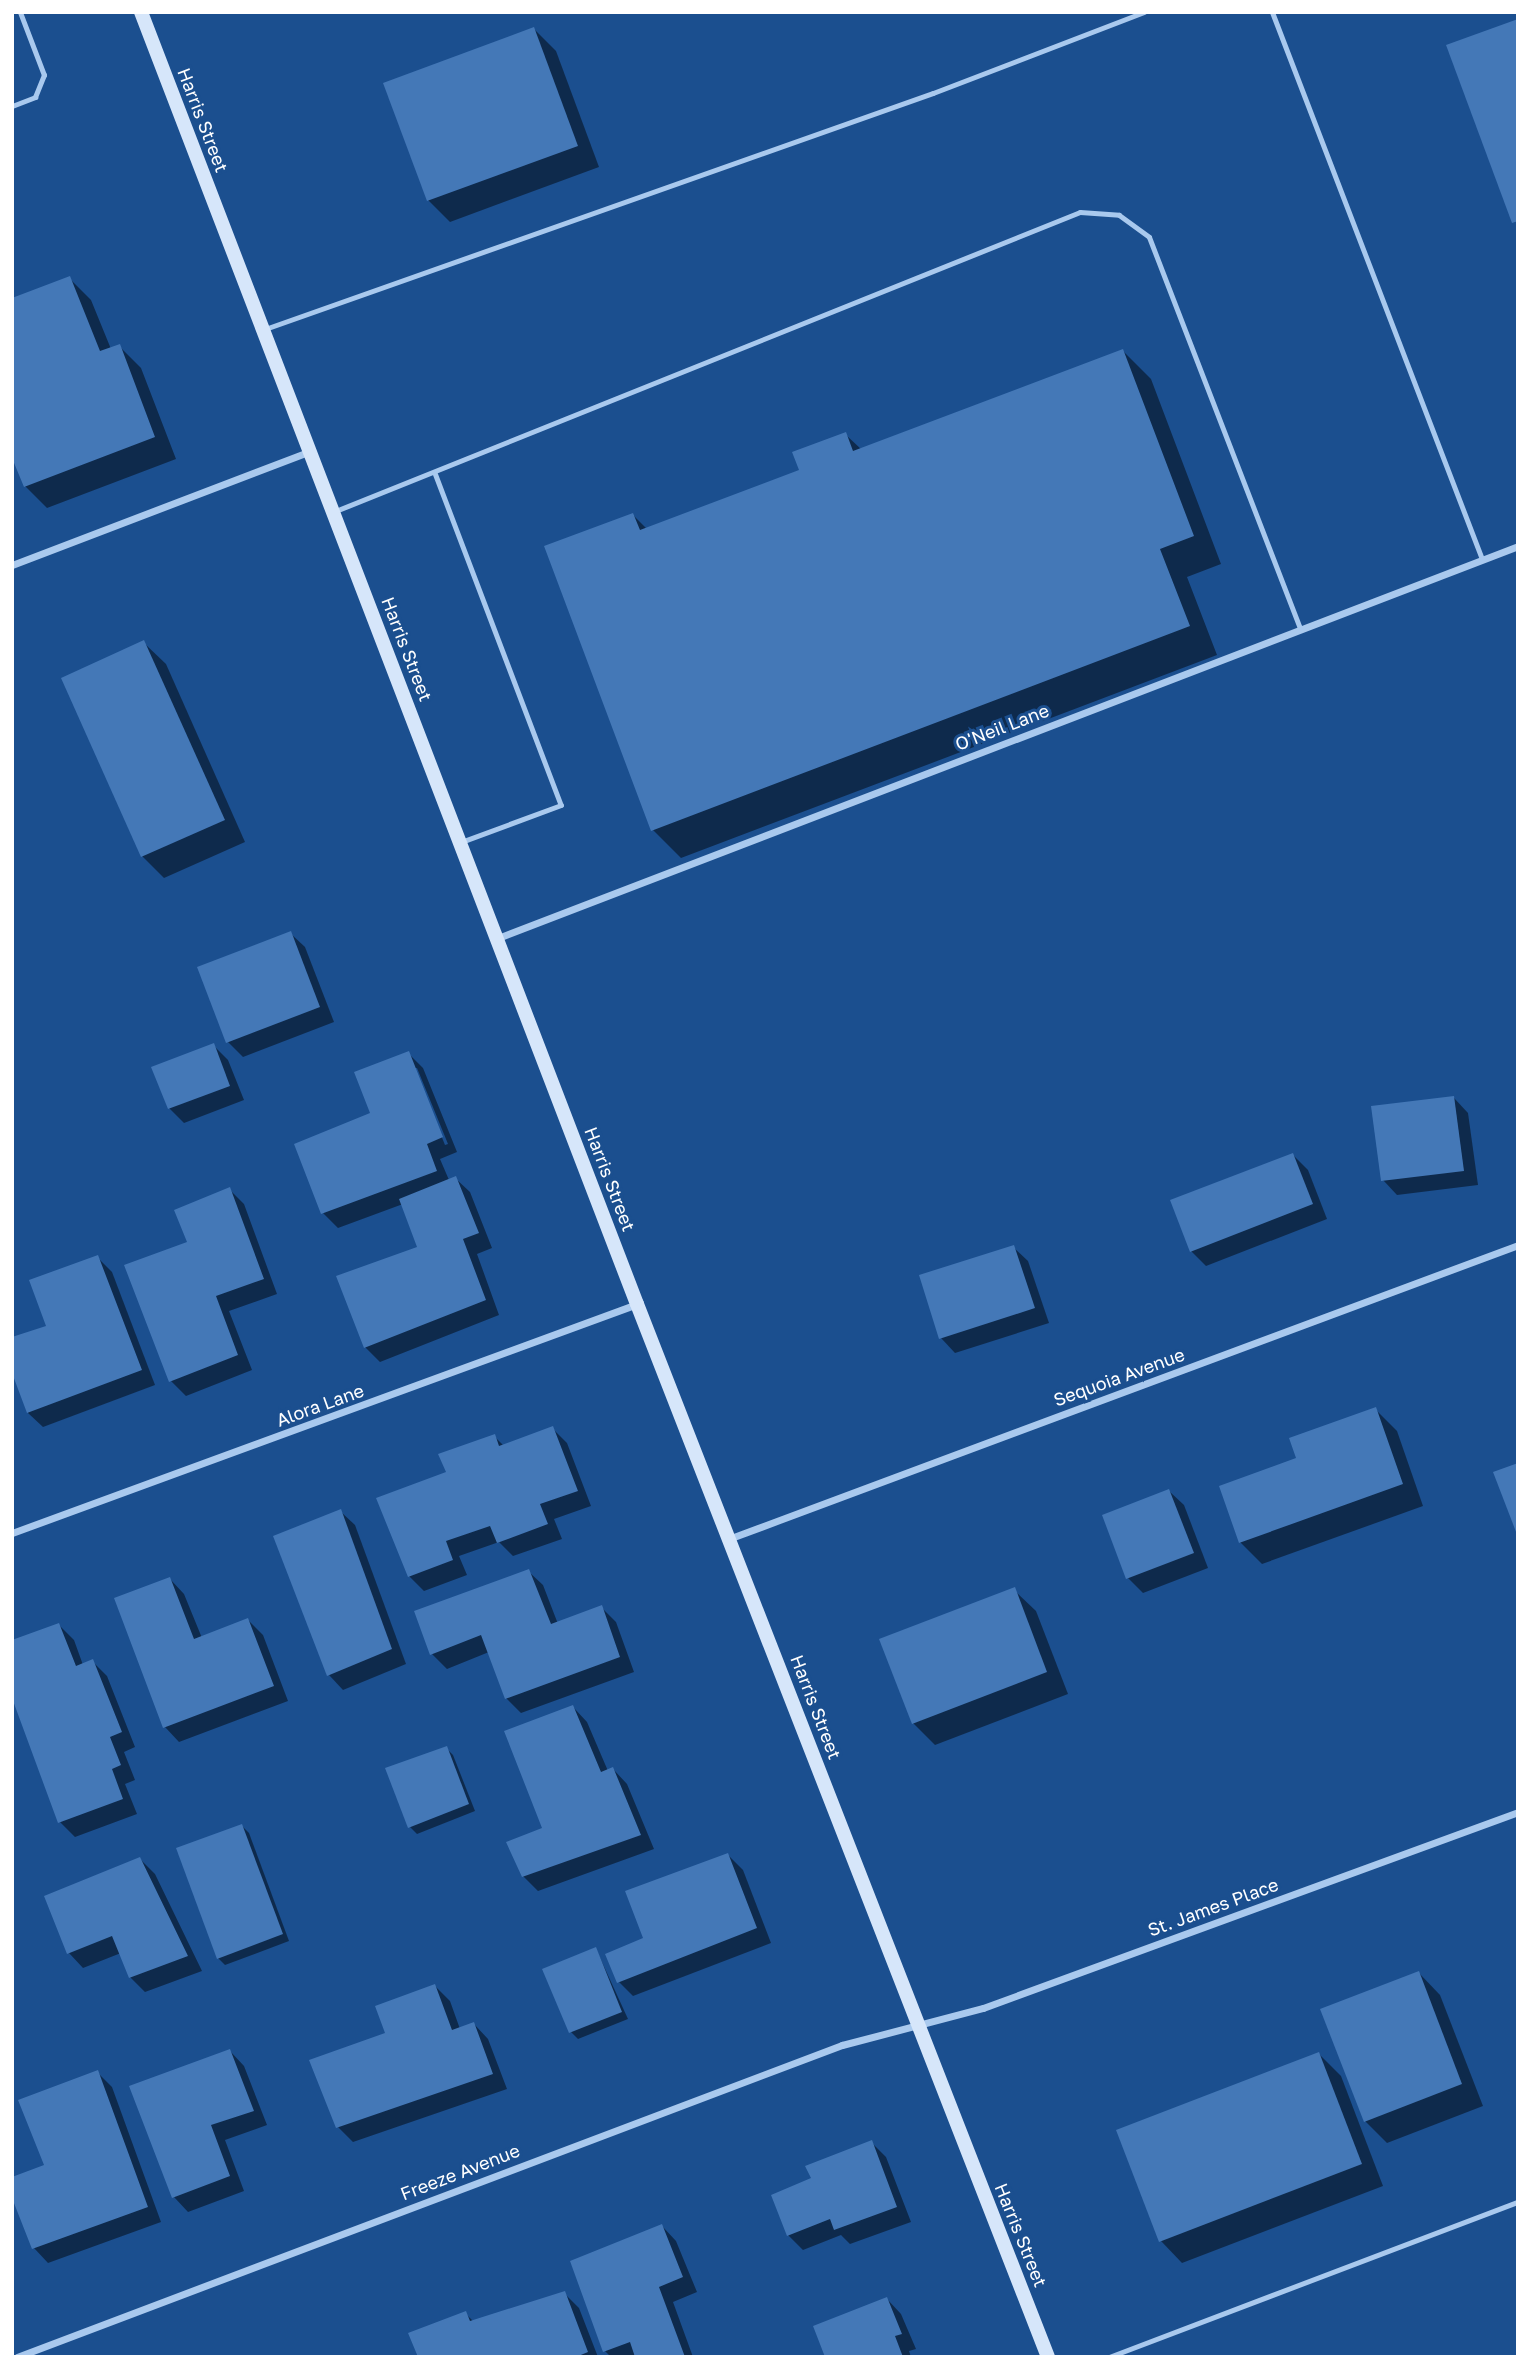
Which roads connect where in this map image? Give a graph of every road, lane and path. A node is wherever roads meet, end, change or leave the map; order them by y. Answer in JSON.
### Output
{"nodes":[{"id":1,"x":20,"y":12,"type":"edge"},
{"id":2,"x":141,"y":12,"type":"edge"},
{"id":3,"x":1144,"y":12,"type":"edge"},
{"id":4,"x":1272,"y":12,"type":"edge"},
{"id":5,"x":12,"y":106,"type":"edge"},
{"id":6,"x":263,"y":330,"type":"junction"},
{"id":7,"x":311,"y":450,"type":"junction"},
{"id":8,"x":435,"y":474,"type":"junction"},
{"id":9,"x":333,"y":512,"type":"junction"},
{"id":10,"x":1518,"y":546,"type":"edge"},
{"id":11,"x":1482,"y":559,"type":"junction"},
{"id":12,"x":12,"y":565,"type":"edge"},
{"id":13,"x":1300,"y":628,"type":"junction"},
{"id":14,"x":461,"y":842,"type":"junction"},
{"id":15,"x":498,"y":938,"type":"junction"},
{"id":16,"x":1518,"y":1245,"type":"edge"},
{"id":17,"x":637,"y":1304,"type":"junction"},
{"id":18,"x":12,"y":1533,"type":"edge"},
{"id":19,"x":731,"y":1538,"type":"junction"},
{"id":20,"x":1518,"y":1812,"type":"edge"},
{"id":21,"x":917,"y":2026,"type":"junction"},
{"id":22,"x":1518,"y":2202,"type":"edge"},
{"id":23,"x":18,"y":2357,"type":"edge"},
{"id":24,"x":1048,"y":2357,"type":"edge"},
{"id":25,"x":1109,"y":2357,"type":"edge"}],
"edges":[{"from":1,"to":5,"type":"lane"},
{"from":2,"to":6,"type":"main road","name":"Harris Street"},
{"from":3,"to":6,"type":"lane"},
{"from":4,"to":11,"type":"lane"},
{"from":6,"to":7,"type":"main road","name":"Harris Street"},
{"from":7,"to":9,"type":"main road","name":"Harris Street"},
{"from":7,"to":12,"type":"street"},
{"from":8,"to":9,"type":"lane"},
{"from":8,"to":13,"type":"lane"},
{"from":8,"to":14,"type":"lane"},
{"from":9,"to":14,"type":"main road","name":"Harris Street"},
{"from":10,"to":11,"type":"street","name":"O'Neil Lane"},
{"from":11,"to":13,"type":"street","name":"O'Neil Lane"},
{"from":13,"to":15,"type":"street","name":"O'Neil Lane"},
{"from":14,"to":15,"type":"main road","name":"Harris Street"},
{"from":15,"to":17,"type":"main road","name":"Harris Street"},
{"from":16,"to":19,"type":"street","name":"Sequoia Avenue"},
{"from":17,"to":18,"type":"street","name":"Alora Lane"},
{"from":17,"to":19,"type":"main road","name":"Harris Street"},
{"from":19,"to":21,"type":"main road","name":"Harris Street"},
{"from":20,"to":21,"type":"street","name":"St. James Place"},
{"from":21,"to":23,"type":"street","name":"Freeze Avenue"},
{"from":21,"to":24,"type":"main road","name":"Harris Street"},
{"from":22,"to":25,"type":"lane"}]}
